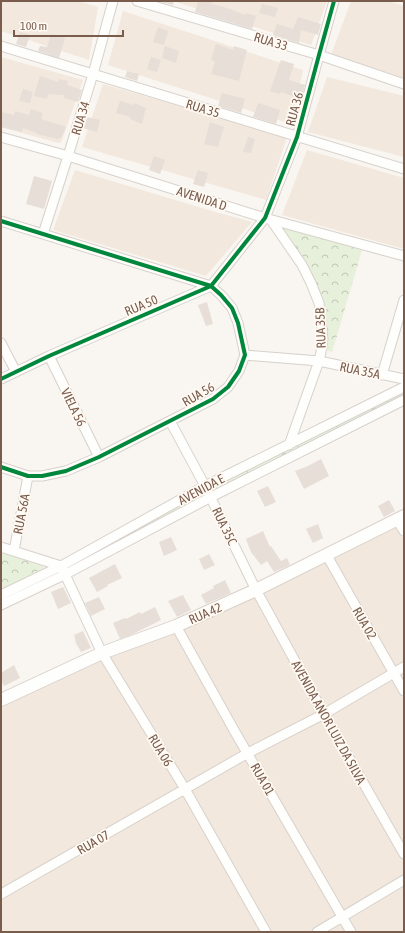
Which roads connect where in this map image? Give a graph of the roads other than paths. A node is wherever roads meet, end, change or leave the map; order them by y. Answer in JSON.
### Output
{"nodes":[{"id":1,"x":113,"y":1,"type":"edge"},
{"id":2,"x":137,"y":1,"type":"edge"},
{"id":3,"x":334,"y":1,"type":"edge"},
{"id":4,"x":1,"y":46,"type":"edge"},
{"id":5,"x":319,"y":55,"type":"junction"},
{"id":6,"x":94,"y":74,"type":"junction"},
{"id":7,"x":404,"y":84,"type":"edge"},
{"id":8,"x":1,"y":137,"type":"edge"},
{"id":9,"x":297,"y":137,"type":"junction"},
{"id":10,"x":68,"y":156,"type":"junction"},
{"id":11,"x":404,"y":169,"type":"edge"},
{"id":12,"x":268,"y":219,"type":"junction"},
{"id":13,"x":1,"y":221,"type":"edge"},
{"id":14,"x":43,"y":234,"type":"junction"},
{"id":15,"x":404,"y":256,"type":"edge"},
{"id":16,"x":211,"y":286,"type":"junction"},
{"id":17,"x":404,"y":300,"type":"edge"},
{"id":18,"x":1,"y":344,"type":"edge"},
{"id":19,"x":245,"y":355,"type":"junction"},
{"id":20,"x":49,"y":356,"type":"junction"},
{"id":21,"x":319,"y":361,"type":"junction"},
{"id":22,"x":16,"y":372,"type":"junction"},
{"id":23,"x":382,"y":375,"type":"junction"},
{"id":24,"x":1,"y":379,"type":"edge"},
{"id":25,"x":404,"y":379,"type":"edge"},
{"id":26,"x":404,"y":387,"type":"edge"},
{"id":27,"x":404,"y":400,"type":"edge"},
{"id":28,"x":170,"y":420,"type":"junction"},
{"id":29,"x":289,"y":445,"type":"junction"},
{"id":30,"x":99,"y":457,"type":"junction"},
{"id":31,"x":1,"y":467,"type":"edge"},
{"id":32,"x":28,"y":476,"type":"junction"},
{"id":33,"x":206,"y":486,"type":"junction"},
{"id":34,"x":211,"y":497,"type":"junction"},
{"id":35,"x":401,"y":518,"type":"edge"},
{"id":36,"x":404,"y":531,"type":"edge"},
{"id":37,"x":1,"y":547,"type":"edge"},
{"id":38,"x":14,"y":551,"type":"junction"},
{"id":39,"x":326,"y":554,"type":"junction"},
{"id":40,"x":63,"y":570,"type":"junction"},
{"id":41,"x":256,"y":590,"type":"junction"},
{"id":42,"x":1,"y":595,"type":"edge"},
{"id":43,"x":1,"y":605,"type":"edge"},
{"id":44,"x":176,"y":626,"type":"junction"},
{"id":45,"x":102,"y":653,"type":"junction"},
{"id":46,"x":404,"y":667,"type":"edge"},
{"id":47,"x":394,"y":673,"type":"junction"},
{"id":48,"x":404,"y":691,"type":"edge"},
{"id":49,"x":1,"y":700,"type":"edge"},
{"id":50,"x":324,"y":714,"type":"junction"},
{"id":51,"x":248,"y":753,"type":"junction"},
{"id":52,"x":185,"y":789,"type":"junction"},
{"id":53,"x":404,"y":854,"type":"edge"},
{"id":54,"x":404,"y":880,"type":"edge"},
{"id":55,"x":1,"y":894,"type":"edge"},
{"id":56,"x":342,"y":917,"type":"junction"},
{"id":57,"x":266,"y":932,"type":"edge"},
{"id":58,"x":317,"y":932,"type":"edge"},
{"id":59,"x":351,"y":932,"type":"edge"}],
"edges":[{"from":1,"to":6,"type":"street","name":"RUA 34"},
{"from":2,"to":5,"type":"street","name":"RUA 33"},
{"from":3,"to":5,"type":"street","name":"RUA 36"},
{"from":4,"to":6,"type":"street","name":"RUA 35"},
{"from":5,"to":7,"type":"street","name":"RUA 33"},
{"from":5,"to":9,"type":"street","name":"RUA 36"},
{"from":6,"to":9,"type":"street","name":"RUA 35"},
{"from":6,"to":10,"type":"street","name":"RUA 34"},
{"from":8,"to":10,"type":"street","name":"AVENIDA D"},
{"from":9,"to":11,"type":"street","name":"RUA 35"},
{"from":9,"to":12,"type":"street","name":"RUA 36"},
{"from":10,"to":12,"type":"street","name":"AVENIDA D"},
{"from":10,"to":14,"type":"street","name":"RUA 34"},
{"from":12,"to":15,"type":"street","name":"AVENIDA D"},
{"from":12,"to":16,"type":"street","name":"RUA 50"},
{"from":12,"to":21,"type":"street","name":"RUA 35B"},
{"from":13,"to":14,"type":"street"},
{"from":14,"to":16,"type":"street"},
{"from":16,"to":19,"type":"street"},
{"from":16,"to":20,"type":"street","name":"RUA 50"},
{"from":17,"to":23,"type":"street"},
{"from":18,"to":22,"type":"street"},
{"from":19,"to":21,"type":"street","name":"RUA 35A"},
{"from":19,"to":28,"type":"street","name":"RUA 56"},
{"from":20,"to":22,"type":"street","name":"RUA 50"},
{"from":20,"to":30,"type":"street","name":"VIELA 56"},
{"from":21,"to":23,"type":"street","name":"RUA 35A"},
{"from":21,"to":29,"type":"street","name":"RUA 35B"},
{"from":22,"to":24,"type":"street","name":"RUA 50"},
{"from":23,"to":25,"type":"street","name":"RUA 35A"},
{"from":26,"to":29,"type":"street","name":"AVENIDA E"},
{"from":27,"to":34,"type":"street","name":"AVENIDA E"},
{"from":28,"to":30,"type":"street","name":"RUA 56"},
{"from":28,"to":33,"type":"street","name":"RUA 35C"},
{"from":29,"to":33,"type":"street","name":"AVENIDA E"},
{"from":30,"to":32,"type":"street","name":"RUA 56"},
{"from":31,"to":32,"type":"street","name":"RUA 56"},
{"from":32,"to":38,"type":"street","name":"RUA 56A"},
{"from":33,"to":34,"type":"street","name":"RUA 35C"},
{"from":33,"to":40,"type":"street","name":"AVENIDA E"},
{"from":34,"to":40,"type":"street","name":"AVENIDA E"},
{"from":34,"to":41,"type":"street","name":"RUA 35C"},
{"from":35,"to":36,"type":"street"},
{"from":35,"to":39,"type":"street","name":"RUA 42"},
{"from":37,"to":38,"type":"street"},
{"from":38,"to":40,"type":"street"},
{"from":39,"to":41,"type":"street","name":"RUA 42"},
{"from":39,"to":47,"type":"street","name":"RUA 02"},
{"from":40,"to":42,"type":"street","name":"AVENIDA E"},
{"from":40,"to":43,"type":"street","name":"AVENIDA E"},
{"from":40,"to":45,"type":"street","name":"RUA 06"},
{"from":41,"to":44,"type":"street","name":"RUA 42"},
{"from":41,"to":50,"type":"street","name":"AVENIDA ANOR LUIZ DA SILVA"},
{"from":44,"to":45,"type":"street","name":"RUA 42"},
{"from":44,"to":51,"type":"street","name":"RUA 01"},
{"from":45,"to":49,"type":"street","name":"RUA 42"},
{"from":45,"to":52,"type":"street","name":"RUA 06"},
{"from":46,"to":47,"type":"street","name":"RUA 07"},
{"from":47,"to":48,"type":"street","name":"RUA 02"},
{"from":47,"to":50,"type":"street","name":"RUA 07"},
{"from":50,"to":51,"type":"street","name":"RUA 07"},
{"from":50,"to":53,"type":"street","name":"AVENIDA ANOR LUIZ DA SILVA"},
{"from":51,"to":52,"type":"street","name":"RUA 07"},
{"from":51,"to":56,"type":"street","name":"RUA 01"},
{"from":52,"to":55,"type":"street","name":"RUA 07"},
{"from":52,"to":57,"type":"street","name":"RUA 06"},
{"from":54,"to":56,"type":"street"},
{"from":56,"to":58,"type":"street"},
{"from":56,"to":59,"type":"street","name":"RUA 01"}]}
